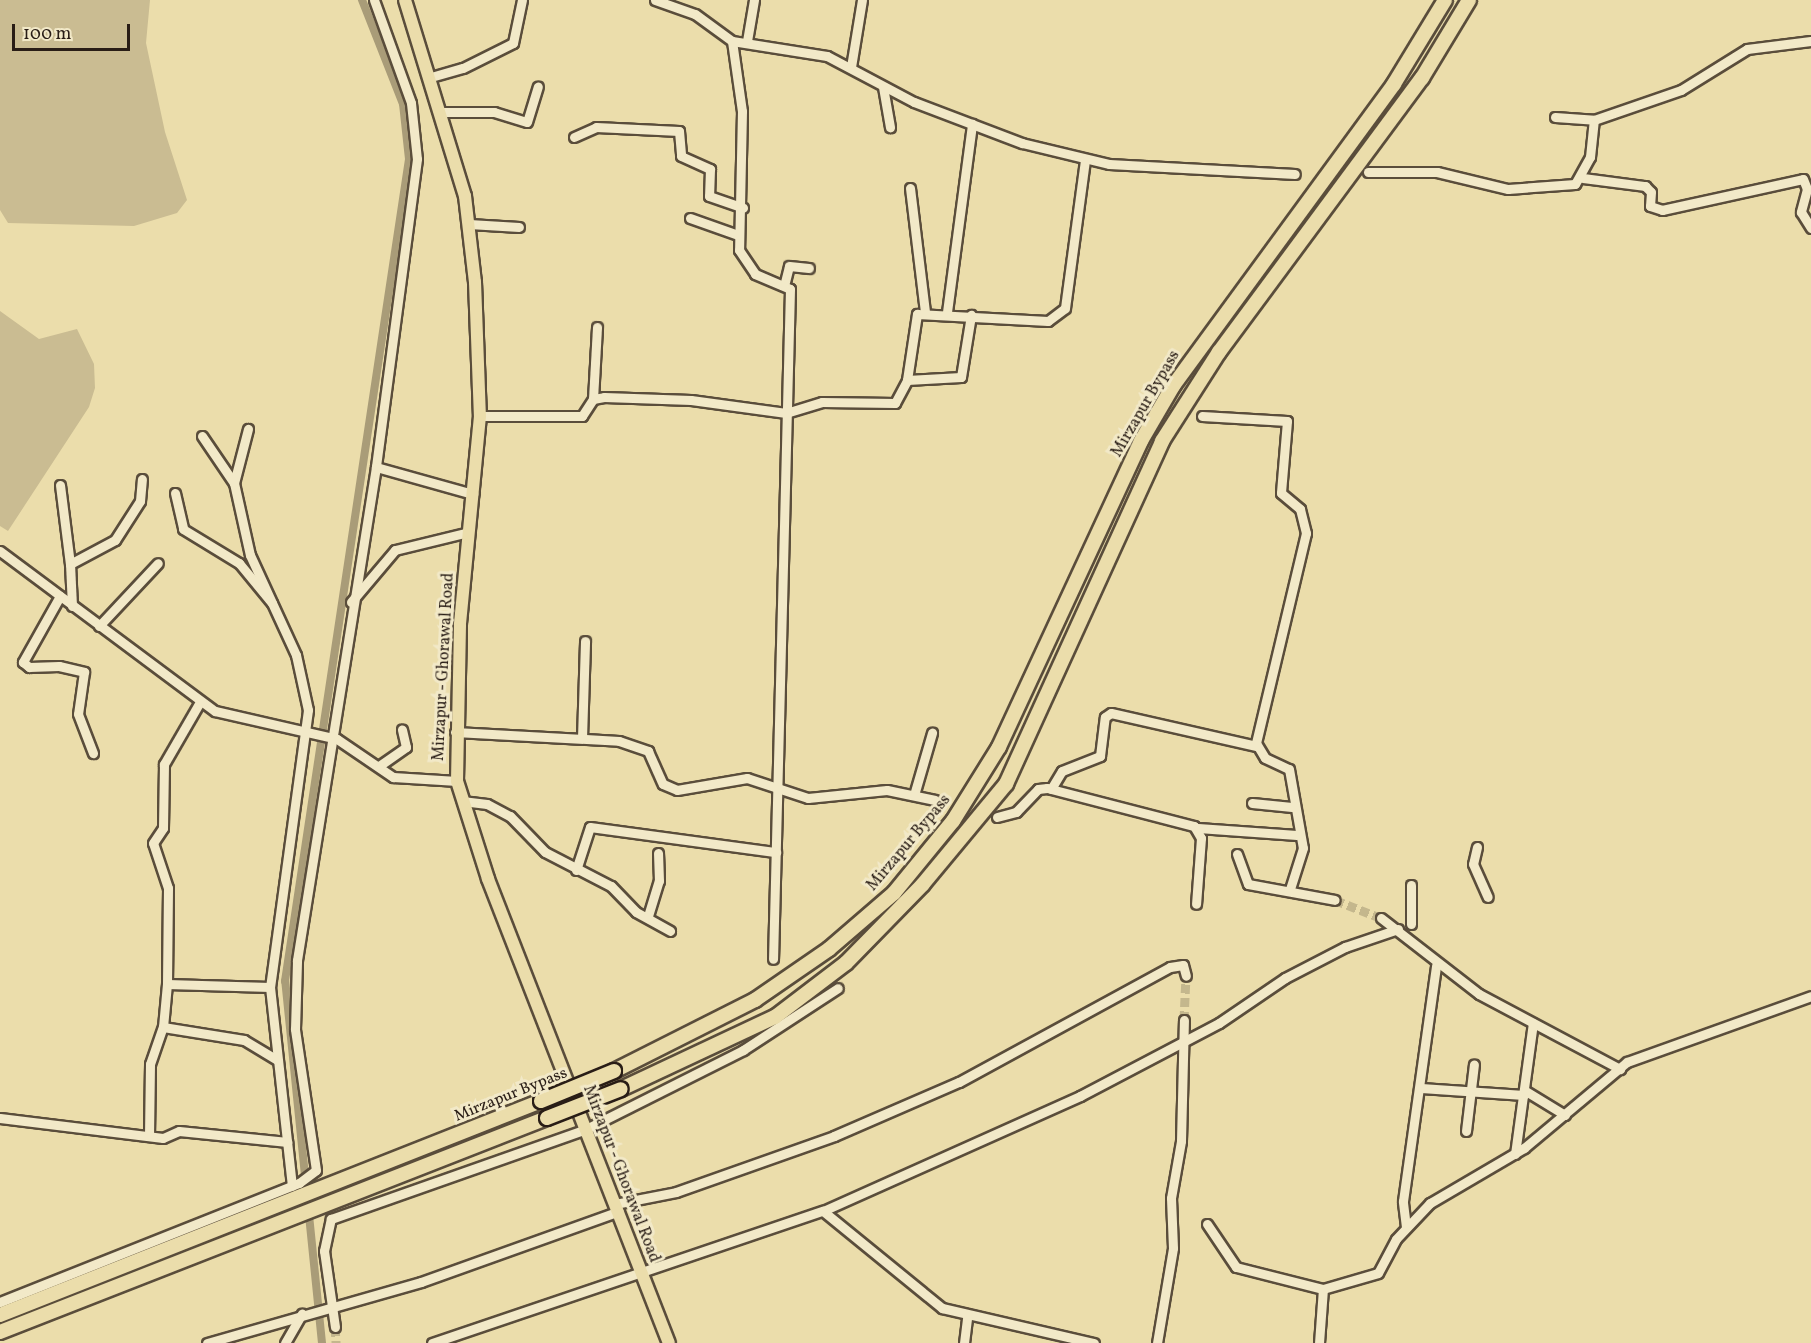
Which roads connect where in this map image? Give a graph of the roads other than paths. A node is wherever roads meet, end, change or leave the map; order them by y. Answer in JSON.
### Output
{"nodes":[{"id":1,"x":374,"y":0,"type":"edge"},
{"id":2,"x":405,"y":0,"type":"edge"},
{"id":3,"x":522,"y":0,"type":"edge"},
{"id":4,"x":655,"y":0,"type":"edge"},
{"id":5,"x":754,"y":0,"type":"edge"},
{"id":6,"x":862,"y":0,"type":"edge"},
{"id":7,"x":1445,"y":0,"type":"edge"},
{"id":8,"x":1469,"y":0,"type":"edge"},
{"id":9,"x":747,"y":40,"type":"junction"},
{"id":10,"x":732,"y":41,"type":"junction"},
{"id":11,"x":1811,"y":41,"type":"edge"},
{"id":12,"x":851,"y":67,"type":"junction"},
{"id":13,"x":431,"y":77,"type":"junction"},
{"id":14,"x":538,"y":87,"type":"dead end"},
{"id":15,"x":883,"y":87,"type":"junction"},
{"id":16,"x":442,"y":112,"type":"junction"},
{"id":17,"x":1555,"y":117,"type":"dead end"},
{"id":18,"x":1594,"y":120,"type":"junction"},
{"id":19,"x":972,"y":124,"type":"junction"},
{"id":20,"x":890,"y":128,"type":"dead end"},
{"id":21,"x":574,"y":137,"type":"dead end"},
{"id":22,"x":1085,"y":160,"type":"junction"},
{"id":23,"x":1368,"y":172,"type":"dead end"},
{"id":24,"x":1295,"y":174,"type":"dead end"},
{"id":25,"x":1583,"y":178,"type":"junction"},
{"id":26,"x":910,"y":188,"type":"dead end"},
{"id":27,"x":743,"y":208,"type":"junction"},
{"id":28,"x":690,"y":218,"type":"dead end"},
{"id":29,"x":469,"y":224,"type":"junction"},
{"id":30,"x":519,"y":227,"type":"dead end"},
{"id":31,"x":1811,"y":228,"type":"edge"},
{"id":32,"x":738,"y":235,"type":"junction"},
{"id":33,"x":809,"y":268,"type":"dead end"},
{"id":34,"x":785,"y":282,"type":"junction"},
{"id":35,"x":925,"y":312,"type":"junction"},
{"id":36,"x":947,"y":312,"type":"junction"},
{"id":37,"x":971,"y":315,"type":"junction"},
{"id":38,"x":597,"y":327,"type":"dead end"},
{"id":39,"x":907,"y":380,"type":"junction"},
{"id":40,"x":593,"y":399,"type":"junction"},
{"id":41,"x":786,"y":413,"type":"junction"},
{"id":42,"x":480,"y":416,"type":"junction"},
{"id":43,"x":1202,"y":416,"type":"dead end"},
{"id":44,"x":248,"y":429,"type":"dead end"},
{"id":45,"x":202,"y":436,"type":"dead end"},
{"id":46,"x":376,"y":467,"type":"junction"},
{"id":47,"x":142,"y":479,"type":"dead end"},
{"id":48,"x":234,"y":483,"type":"junction"},
{"id":49,"x":60,"y":485,"type":"dead end"},
{"id":50,"x":175,"y":493,"type":"dead end"},
{"id":51,"x":473,"y":494,"type":"junction"},
{"id":52,"x":469,"y":532,"type":"junction"},
{"id":53,"x":0,"y":551,"type":"edge"},
{"id":54,"x":158,"y":563,"type":"dead end"},
{"id":55,"x":70,"y":564,"type":"junction"},
{"id":56,"x":60,"y":596,"type":"junction"},
{"id":57,"x":351,"y":602,"type":"junction"},
{"id":58,"x":274,"y":604,"type":"junction"},
{"id":59,"x":72,"y":606,"type":"junction"},
{"id":60,"x":99,"y":626,"type":"junction"},
{"id":61,"x":585,"y":640,"type":"dead end"},
{"id":62,"x":200,"y":702,"type":"junction"},
{"id":63,"x":402,"y":729,"type":"dead end"},
{"id":64,"x":455,"y":732,"type":"junction"},
{"id":65,"x":310,"y":733,"type":"junction"},
{"id":66,"x":932,"y":733,"type":"dead end"},
{"id":67,"x":329,"y":737,"type":"junction"},
{"id":68,"x":582,"y":738,"type":"junction"},
{"id":69,"x":1256,"y":746,"type":"junction"},
{"id":70,"x":93,"y":753,"type":"dead end"},
{"id":71,"x":379,"y":766,"type":"junction"},
{"id":72,"x":457,"y":781,"type":"junction"},
{"id":73,"x":1051,"y":789,"type":"junction"},
{"id":74,"x":777,"y":790,"type":"junction"},
{"id":75,"x":914,"y":795,"type":"junction"},
{"id":76,"x":935,"y":800,"type":"dead end"},
{"id":77,"x":462,"y":801,"type":"junction"},
{"id":78,"x":1252,"y":803,"type":"dead end"},
{"id":79,"x":1292,"y":807,"type":"junction"},
{"id":80,"x":997,"y":817,"type":"dead end"},
{"id":81,"x":1198,"y":828,"type":"junction"},
{"id":82,"x":1297,"y":835,"type":"junction"},
{"id":83,"x":1477,"y":847,"type":"dead end"},
{"id":84,"x":776,"y":852,"type":"junction"},
{"id":85,"x":658,"y":853,"type":"dead end"},
{"id":86,"x":1237,"y":854,"type":"dead end"},
{"id":87,"x":576,"y":870,"type":"junction"},
{"id":88,"x":1411,"y":885,"type":"dead end"},
{"id":89,"x":1290,"y":889,"type":"junction"},
{"id":90,"x":1488,"y":897,"type":"dead end"},
{"id":91,"x":1335,"y":900,"type":"tunnel mouth"},
{"id":92,"x":1196,"y":904,"type":"dead end"},
{"id":93,"x":648,"y":916,"type":"junction"},
{"id":94,"x":1381,"y":918,"type":"tunnel mouth"},
{"id":95,"x":1411,"y":924,"type":"dead end"},
{"id":96,"x":1398,"y":929,"type":"junction"},
{"id":97,"x":670,"y":931,"type":"dead end"},
{"id":98,"x":773,"y":959,"type":"dead end"},
{"id":99,"x":1436,"y":965,"type":"junction"},
{"id":100,"x":1186,"y":976,"type":"dead end"},
{"id":101,"x":167,"y":984,"type":"junction"},
{"id":102,"x":270,"y":987,"type":"junction"},
{"id":103,"x":838,"y":988,"type":"dead end"},
{"id":104,"x":1811,"y":996,"type":"edge"},
{"id":105,"x":1184,"y":1020,"type":"tunnel mouth"},
{"id":106,"x":1533,"y":1023,"type":"junction"},
{"id":107,"x":163,"y":1027,"type":"junction"},
{"id":108,"x":1184,"y":1040,"type":"junction"},
{"id":109,"x":277,"y":1060,"type":"junction"},
{"id":110,"x":1474,"y":1064,"type":"dead end"},
{"id":111,"x":1620,"y":1069,"type":"junction"},
{"id":112,"x":1421,"y":1088,"type":"junction"},
{"id":113,"x":1472,"y":1091,"type":"junction"},
{"id":114,"x":1524,"y":1092,"type":"junction"},
{"id":115,"x":1564,"y":1115,"type":"junction"},
{"id":116,"x":0,"y":1118,"type":"edge"},
{"id":117,"x":586,"y":1129,"type":"junction"},
{"id":118,"x":1466,"y":1131,"type":"dead end"},
{"id":119,"x":149,"y":1136,"type":"junction"},
{"id":120,"x":287,"y":1142,"type":"junction"},
{"id":121,"x":1515,"y":1154,"type":"junction"},
{"id":122,"x":295,"y":1185,"type":"junction"},
{"id":123,"x":617,"y":1208,"type":"junction"},
{"id":124,"x":824,"y":1211,"type":"junction"},
{"id":125,"x":1207,"y":1224,"type":"dead end"},
{"id":126,"x":1406,"y":1227,"type":"junction"},
{"id":127,"x":642,"y":1274,"type":"junction"},
{"id":128,"x":1323,"y":1289,"type":"junction"},
{"id":129,"x":0,"y":1302,"type":"edge"},
{"id":130,"x":329,"y":1307,"type":"junction"},
{"id":131,"x":302,"y":1313,"type":"junction"},
{"id":132,"x":0,"y":1315,"type":"edge"},
{"id":133,"x":966,"y":1317,"type":"junction"},
{"id":134,"x":335,"y":1326,"type":"tunnel mouth"},
{"id":135,"x":0,"y":1332,"type":"edge"},
{"id":136,"x":207,"y":1343,"type":"edge"},
{"id":137,"x":285,"y":1343,"type":"edge"},
{"id":138,"x":432,"y":1343,"type":"edge"},
{"id":139,"x":669,"y":1343,"type":"edge"},
{"id":140,"x":964,"y":1343,"type":"edge"},
{"id":141,"x":1094,"y":1343,"type":"edge"},
{"id":142,"x":1156,"y":1343,"type":"edge"},
{"id":143,"x":1319,"y":1343,"type":"edge"}],
"edges":[{"from":1,"to":46,"type":"street"},
{"from":2,"to":13,"type":"main road","name":"Mirzapur - Ghorawal Road"},
{"from":3,"to":13,"type":"street"},
{"from":4,"to":10,"type":"street"},
{"from":5,"to":9,"type":"street"},
{"from":6,"to":12,"type":"street"},
{"from":7,"to":132,"type":"highway","name":"Mirzapur Bypass","bridge":true},
{"from":8,"to":135,"type":"highway","name":"Mirzapur Bypass","bridge":true},
{"from":9,"to":10,"type":"street"},
{"from":9,"to":12,"type":"street"},
{"from":10,"to":27,"type":"street"},
{"from":11,"to":18,"type":"street"},
{"from":12,"to":15,"type":"street"},
{"from":13,"to":16,"type":"main road","name":"Mirzapur - Ghorawal Road"},
{"from":14,"to":16,"type":"street"},
{"from":15,"to":19,"type":"street"},
{"from":15,"to":20,"type":"street"},
{"from":16,"to":29,"type":"main road","name":"Mirzapur - Ghorawal Road"},
{"from":17,"to":18,"type":"street"},
{"from":18,"to":25,"type":"street"},
{"from":19,"to":22,"type":"street"},
{"from":19,"to":36,"type":"street"},
{"from":21,"to":27,"type":"street"},
{"from":22,"to":24,"type":"street"},
{"from":22,"to":37,"type":"street"},
{"from":23,"to":25,"type":"street"},
{"from":25,"to":31,"type":"street"},
{"from":26,"to":35,"type":"street"},
{"from":27,"to":32,"type":"street"},
{"from":28,"to":32,"type":"street"},
{"from":29,"to":30,"type":"street"},
{"from":29,"to":42,"type":"main road","name":"Mirzapur - Ghorawal Road"},
{"from":32,"to":34,"type":"street"},
{"from":33,"to":34,"type":"street"},
{"from":34,"to":41,"type":"street"},
{"from":35,"to":36,"type":"street"},
{"from":35,"to":39,"type":"street"},
{"from":36,"to":37,"type":"street"},
{"from":37,"to":39,"type":"street"},
{"from":38,"to":40,"type":"street"},
{"from":39,"to":41,"type":"street"},
{"from":40,"to":41,"type":"street"},
{"from":40,"to":42,"type":"street"},
{"from":41,"to":74,"type":"street"},
{"from":42,"to":51,"type":"main road","name":"Mirzapur - Ghorawal Road"},
{"from":43,"to":69,"type":"street"},
{"from":44,"to":48,"type":"street"},
{"from":45,"to":48,"type":"street"},
{"from":46,"to":51,"type":"street"},
{"from":46,"to":57,"type":"street"},
{"from":47,"to":55,"type":"street"},
{"from":48,"to":58,"type":"street"},
{"from":49,"to":55,"type":"street"},
{"from":50,"to":58,"type":"street"},
{"from":51,"to":52,"type":"main road","name":"Mirzapur - Ghorawal Road"},
{"from":52,"to":57,"type":"street"},
{"from":52,"to":64,"type":"main road","name":"Mirzapur - Ghorawal Road"},
{"from":53,"to":56,"type":"street"},
{"from":54,"to":60,"type":"street"},
{"from":55,"to":59,"type":"street"},
{"from":56,"to":59,"type":"street"},
{"from":56,"to":70,"type":"street"},
{"from":57,"to":67,"type":"street"},
{"from":58,"to":65,"type":"street"},
{"from":59,"to":60,"type":"street"},
{"from":60,"to":62,"type":"street"},
{"from":61,"to":68,"type":"street"},
{"from":62,"to":65,"type":"street"},
{"from":62,"to":101,"type":"street"},
{"from":63,"to":71,"type":"street"},
{"from":64,"to":68,"type":"street"},
{"from":64,"to":72,"type":"main road","name":"Mirzapur - Ghorawal Road"},
{"from":65,"to":67,"type":"street"},
{"from":65,"to":102,"type":"street"},
{"from":66,"to":75,"type":"street"},
{"from":67,"to":71,"type":"street"},
{"from":67,"to":122,"type":"street"},
{"from":68,"to":74,"type":"street"},
{"from":69,"to":73,"type":"street"},
{"from":69,"to":79,"type":"street"},
{"from":71,"to":72,"type":"street"},
{"from":72,"to":77,"type":"main road","name":"Mirzapur - Ghorawal Road"},
{"from":73,"to":80,"type":"street"},
{"from":73,"to":81,"type":"street"},
{"from":74,"to":75,"type":"street"},
{"from":74,"to":84,"type":"street"},
{"from":75,"to":76,"type":"street"},
{"from":77,"to":87,"type":"street"},
{"from":77,"to":117,"type":"main road","name":"Mirzapur - Ghorawal Road"},
{"from":78,"to":79,"type":"street"},
{"from":79,"to":82,"type":"street"},
{"from":81,"to":82,"type":"street"},
{"from":81,"to":92,"type":"street"},
{"from":82,"to":89,"type":"street"},
{"from":83,"to":90,"type":"street"},
{"from":84,"to":87,"type":"street"},
{"from":84,"to":98,"type":"street"},
{"from":85,"to":93,"type":"street"},
{"from":86,"to":89,"type":"street"},
{"from":87,"to":93,"type":"street"},
{"from":88,"to":95,"type":"street"},
{"from":89,"to":91,"type":"street"},
{"from":93,"to":97,"type":"street"},
{"from":94,"to":96,"type":"street"},
{"from":96,"to":99,"type":"street"},
{"from":96,"to":108,"type":"street"},
{"from":99,"to":106,"type":"street"},
{"from":99,"to":112,"type":"street"},
{"from":100,"to":123,"type":"street"},
{"from":101,"to":102,"type":"street"},
{"from":101,"to":107,"type":"street"},
{"from":102,"to":109,"type":"street"},
{"from":103,"to":117,"type":"street"},
{"from":104,"to":111,"type":"street"},
{"from":105,"to":108,"type":"street"},
{"from":106,"to":111,"type":"street"},
{"from":106,"to":114,"type":"street"},
{"from":107,"to":109,"type":"street"},
{"from":107,"to":119,"type":"street"},
{"from":108,"to":124,"type":"street"},
{"from":108,"to":142,"type":"street"},
{"from":109,"to":120,"type":"street"},
{"from":110,"to":113,"type":"street"},
{"from":111,"to":115,"type":"street"},
{"from":112,"to":113,"type":"street"},
{"from":112,"to":126,"type":"street"},
{"from":113,"to":114,"type":"street"},
{"from":113,"to":118,"type":"street"},
{"from":114,"to":115,"type":"street"},
{"from":114,"to":121,"type":"street"},
{"from":115,"to":121,"type":"street"},
{"from":116,"to":119,"type":"street"},
{"from":117,"to":123,"type":"main road","name":"Mirzapur - Ghorawal Road"},
{"from":117,"to":130,"type":"street"},
{"from":119,"to":120,"type":"street"},
{"from":120,"to":122,"type":"street"},
{"from":121,"to":126,"type":"street"},
{"from":122,"to":129,"type":"street"},
{"from":123,"to":127,"type":"main road","name":"Mirzapur - Ghorawal Road"},
{"from":123,"to":130,"type":"street"},
{"from":124,"to":127,"type":"street"},
{"from":124,"to":133,"type":"street"},
{"from":125,"to":128,"type":"street"},
{"from":126,"to":128,"type":"street"},
{"from":127,"to":138,"type":"street"},
{"from":127,"to":139,"type":"main road","name":"Mirzapur - Ghorawal Road"},
{"from":128,"to":143,"type":"street"},
{"from":130,"to":131,"type":"street"},
{"from":130,"to":134,"type":"street"},
{"from":131,"to":136,"type":"street"},
{"from":131,"to":137,"type":"street"},
{"from":133,"to":140,"type":"street"},
{"from":133,"to":141,"type":"street"}]}
